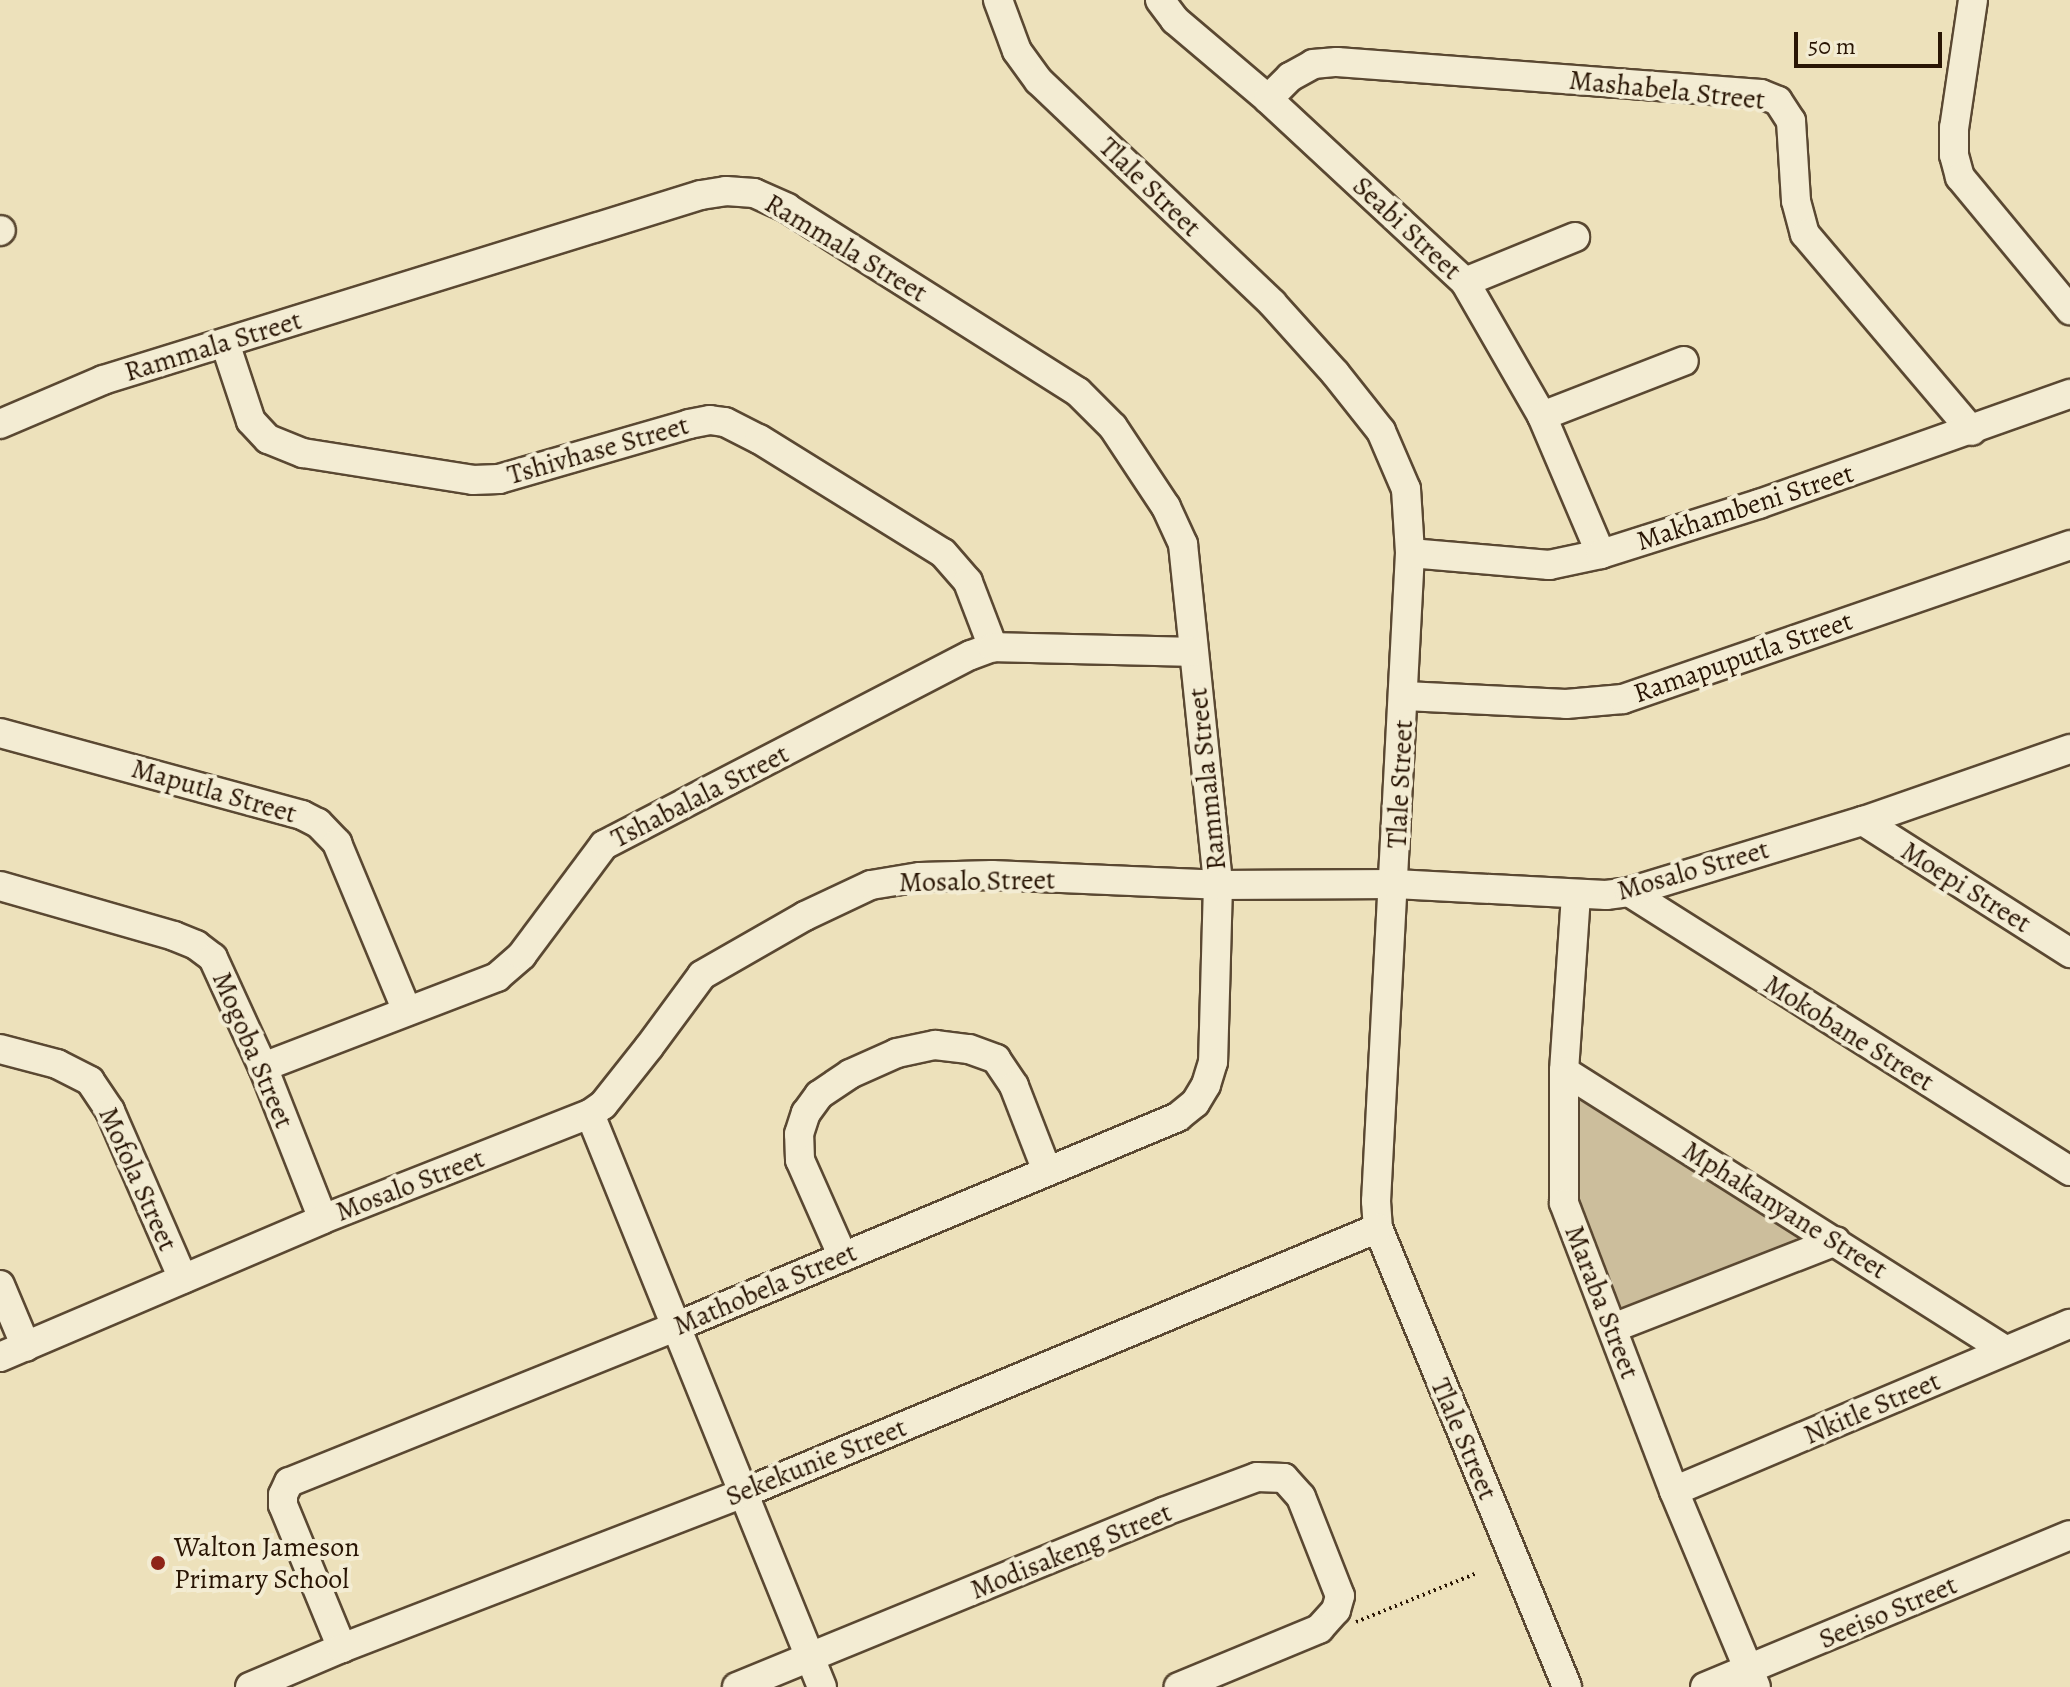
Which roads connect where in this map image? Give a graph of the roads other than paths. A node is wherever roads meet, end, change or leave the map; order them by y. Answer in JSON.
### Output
{"nodes":[{"id":1,"x":998,"y":0,"type":"edge"},
{"id":2,"x":1160,"y":0,"type":"edge"},
{"id":3,"x":1973,"y":0,"type":"edge"},
{"id":4,"x":1268,"y":99,"type":"junction"},
{"id":5,"x":1575,"y":237,"type":"dead end"},
{"id":6,"x":1465,"y":282,"type":"junction"},
{"id":7,"x":2070,"y":310,"type":"edge"},
{"id":8,"x":225,"y":343,"type":"junction"},
{"id":9,"x":1684,"y":361,"type":"dead end"},
{"id":10,"x":2070,"y":394,"type":"edge"},
{"id":11,"x":1542,"y":416,"type":"junction"},
{"id":12,"x":0,"y":424,"type":"edge"},
{"id":13,"x":1972,"y":431,"type":"junction"},
{"id":14,"x":2070,"y":545,"type":"edge"},
{"id":15,"x":1410,"y":553,"type":"junction"},
{"id":16,"x":1601,"y":554,"type":"junction"},
{"id":17,"x":993,"y":647,"type":"junction"},
{"id":18,"x":1193,"y":652,"type":"junction"},
{"id":19,"x":1405,"y":696,"type":"junction"},
{"id":20,"x":0,"y":733,"type":"edge"},
{"id":21,"x":2070,"y":749,"type":"edge"},
{"id":22,"x":1863,"y":821,"type":"junction"},
{"id":23,"x":1395,"y":884,"type":"junction"},
{"id":24,"x":1218,"y":885,"type":"junction"},
{"id":25,"x":0,"y":886,"type":"edge"},
{"id":26,"x":1629,"y":892,"type":"junction"},
{"id":27,"x":1576,"y":895,"type":"junction"},
{"id":28,"x":2066,"y":947,"type":"edge"},
{"id":29,"x":407,"y":1011,"type":"junction"},
{"id":30,"x":0,"y":1049,"type":"edge"},
{"id":31,"x":263,"y":1067,"type":"junction"},
{"id":32,"x":1564,"y":1071,"type":"junction"},
{"id":33,"x":590,"y":1114,"type":"junction"},
{"id":34,"x":1047,"y":1171,"type":"junction"},
{"id":35,"x":2070,"y":1171,"type":"edge"},
{"id":36,"x":323,"y":1219,"type":"junction"},
{"id":37,"x":1378,"y":1228,"type":"junction"},
{"id":38,"x":1836,"y":1241,"type":"junction"},
{"id":39,"x":843,"y":1257,"type":"junction"},
{"id":40,"x":183,"y":1279,"type":"junction"},
{"id":41,"x":0,"y":1285,"type":"edge"},
{"id":42,"x":2070,"y":1324,"type":"edge"},
{"id":43,"x":675,"y":1327,"type":"junction"},
{"id":44,"x":1613,"y":1328,"type":"junction"},
{"id":45,"x":2005,"y":1350,"type":"junction"},
{"id":46,"x":13,"y":1352,"type":"edge"},
{"id":47,"x":1674,"y":1491,"type":"junction"},
{"id":48,"x":744,"y":1493,"type":"junction"},
{"id":49,"x":2070,"y":1535,"type":"edge"},
{"id":50,"x":342,"y":1648,"type":"junction"},
{"id":51,"x":811,"y":1659,"type":"junction"},
{"id":52,"x":1752,"y":1678,"type":"edge"},
{"id":53,"x":250,"y":1687,"type":"edge"},
{"id":54,"x":737,"y":1687,"type":"edge"},
{"id":55,"x":822,"y":1687,"type":"edge"},
{"id":56,"x":1179,"y":1687,"type":"edge"},
{"id":57,"x":1567,"y":1687,"type":"edge"},
{"id":58,"x":1705,"y":1687,"type":"edge"}],
"edges":[{"from":1,"to":15,"type":"street","name":"Tlale Street"},
{"from":2,"to":4,"type":"street","name":"Seabi Street"},
{"from":3,"to":7,"type":"street"},
{"from":4,"to":6,"type":"street","name":"Seabi Street"},
{"from":4,"to":13,"type":"street","name":"Mashabela Street"},
{"from":5,"to":6,"type":"street"},
{"from":6,"to":11,"type":"street","name":"Seabi Street"},
{"from":8,"to":12,"type":"street","name":"Rammala Street"},
{"from":8,"to":17,"type":"street","name":"Tshivhase Street"},
{"from":8,"to":18,"type":"street","name":"Rammala Street"},
{"from":9,"to":11,"type":"street"},
{"from":10,"to":13,"type":"street","name":"Makhambeni Street"},
{"from":11,"to":16,"type":"street","name":"Seabi Street"},
{"from":13,"to":16,"type":"street","name":"Makhambeni Street"},
{"from":14,"to":19,"type":"street","name":"Ramapuputla Street"},
{"from":15,"to":16,"type":"street","name":"Makhambeni Street"},
{"from":15,"to":19,"type":"street","name":"Tlale Street"},
{"from":17,"to":18,"type":"street","name":"Tshabalala Street"},
{"from":17,"to":29,"type":"street","name":"Tshabalala Street"},
{"from":18,"to":24,"type":"street","name":"Rammala Street"},
{"from":19,"to":23,"type":"street","name":"Tlale Street"},
{"from":20,"to":29,"type":"street","name":"Maputla Street"},
{"from":21,"to":22,"type":"street","name":"Mosalo Street"},
{"from":22,"to":26,"type":"street","name":"Mosalo Street"},
{"from":22,"to":28,"type":"street","name":"Moepi Street"},
{"from":23,"to":24,"type":"street","name":"Mosalo Street"},
{"from":23,"to":27,"type":"street","name":"Mosalo Street"},
{"from":23,"to":37,"type":"street","name":"Tlale Street"},
{"from":24,"to":33,"type":"street","name":"Mosalo Street"},
{"from":24,"to":34,"type":"street","name":"Mathobela Street"},
{"from":25,"to":31,"type":"street","name":"Mogoba Street"},
{"from":26,"to":27,"type":"street","name":"Mosalo Street"},
{"from":26,"to":35,"type":"street","name":"Mokobane Street"},
{"from":27,"to":32,"type":"street","name":"Maraba Street"},
{"from":29,"to":31,"type":"street","name":"Tshabalala Street"},
{"from":30,"to":40,"type":"street","name":"Mofola Street"},
{"from":31,"to":36,"type":"street","name":"Mogoba Street"},
{"from":32,"to":38,"type":"street","name":"Mphakanyane Street"},
{"from":32,"to":44,"type":"street","name":"Maraba Street"},
{"from":33,"to":36,"type":"street","name":"Mosalo Street"},
{"from":33,"to":43,"type":"street"},
{"from":34,"to":39,"type":"street","name":"Mathobela Street"},
{"from":34,"to":39,"type":"street"},
{"from":36,"to":40,"type":"street","name":"Mosalo Street"},
{"from":37,"to":48,"type":"street","name":"Sekekunie Street"},
{"from":37,"to":57,"type":"street","name":"Tlale Street"},
{"from":38,"to":44,"type":"street"},
{"from":38,"to":45,"type":"street","name":"Mphakanyane Street"},
{"from":39,"to":43,"type":"street","name":"Mathobela Street"},
{"from":40,"to":46,"type":"street","name":"Mosalo Street"},
{"from":41,"to":46,"type":"street"},
{"from":42,"to":45,"type":"street","name":"Nkitle Street"},
{"from":43,"to":48,"type":"street"},
{"from":43,"to":50,"type":"street","name":"Mathobela Street"},
{"from":44,"to":47,"type":"street","name":"Maraba Street"},
{"from":45,"to":47,"type":"street","name":"Nkitle Street"},
{"from":47,"to":52,"type":"street","name":"Maraba Street"},
{"from":48,"to":50,"type":"street","name":"Sekekunie Street"},
{"from":48,"to":51,"type":"street"},
{"from":49,"to":52,"type":"street","name":"Seeiso Street"},
{"from":50,"to":53,"type":"street","name":"Sekekunie Street"},
{"from":51,"to":54,"type":"street","name":"Modisakeng Street"},
{"from":51,"to":55,"type":"street"},
{"from":51,"to":56,"type":"street","name":"Modisakeng Street"},
{"from":52,"to":58,"type":"street","name":"Seeiso Street"}]}
